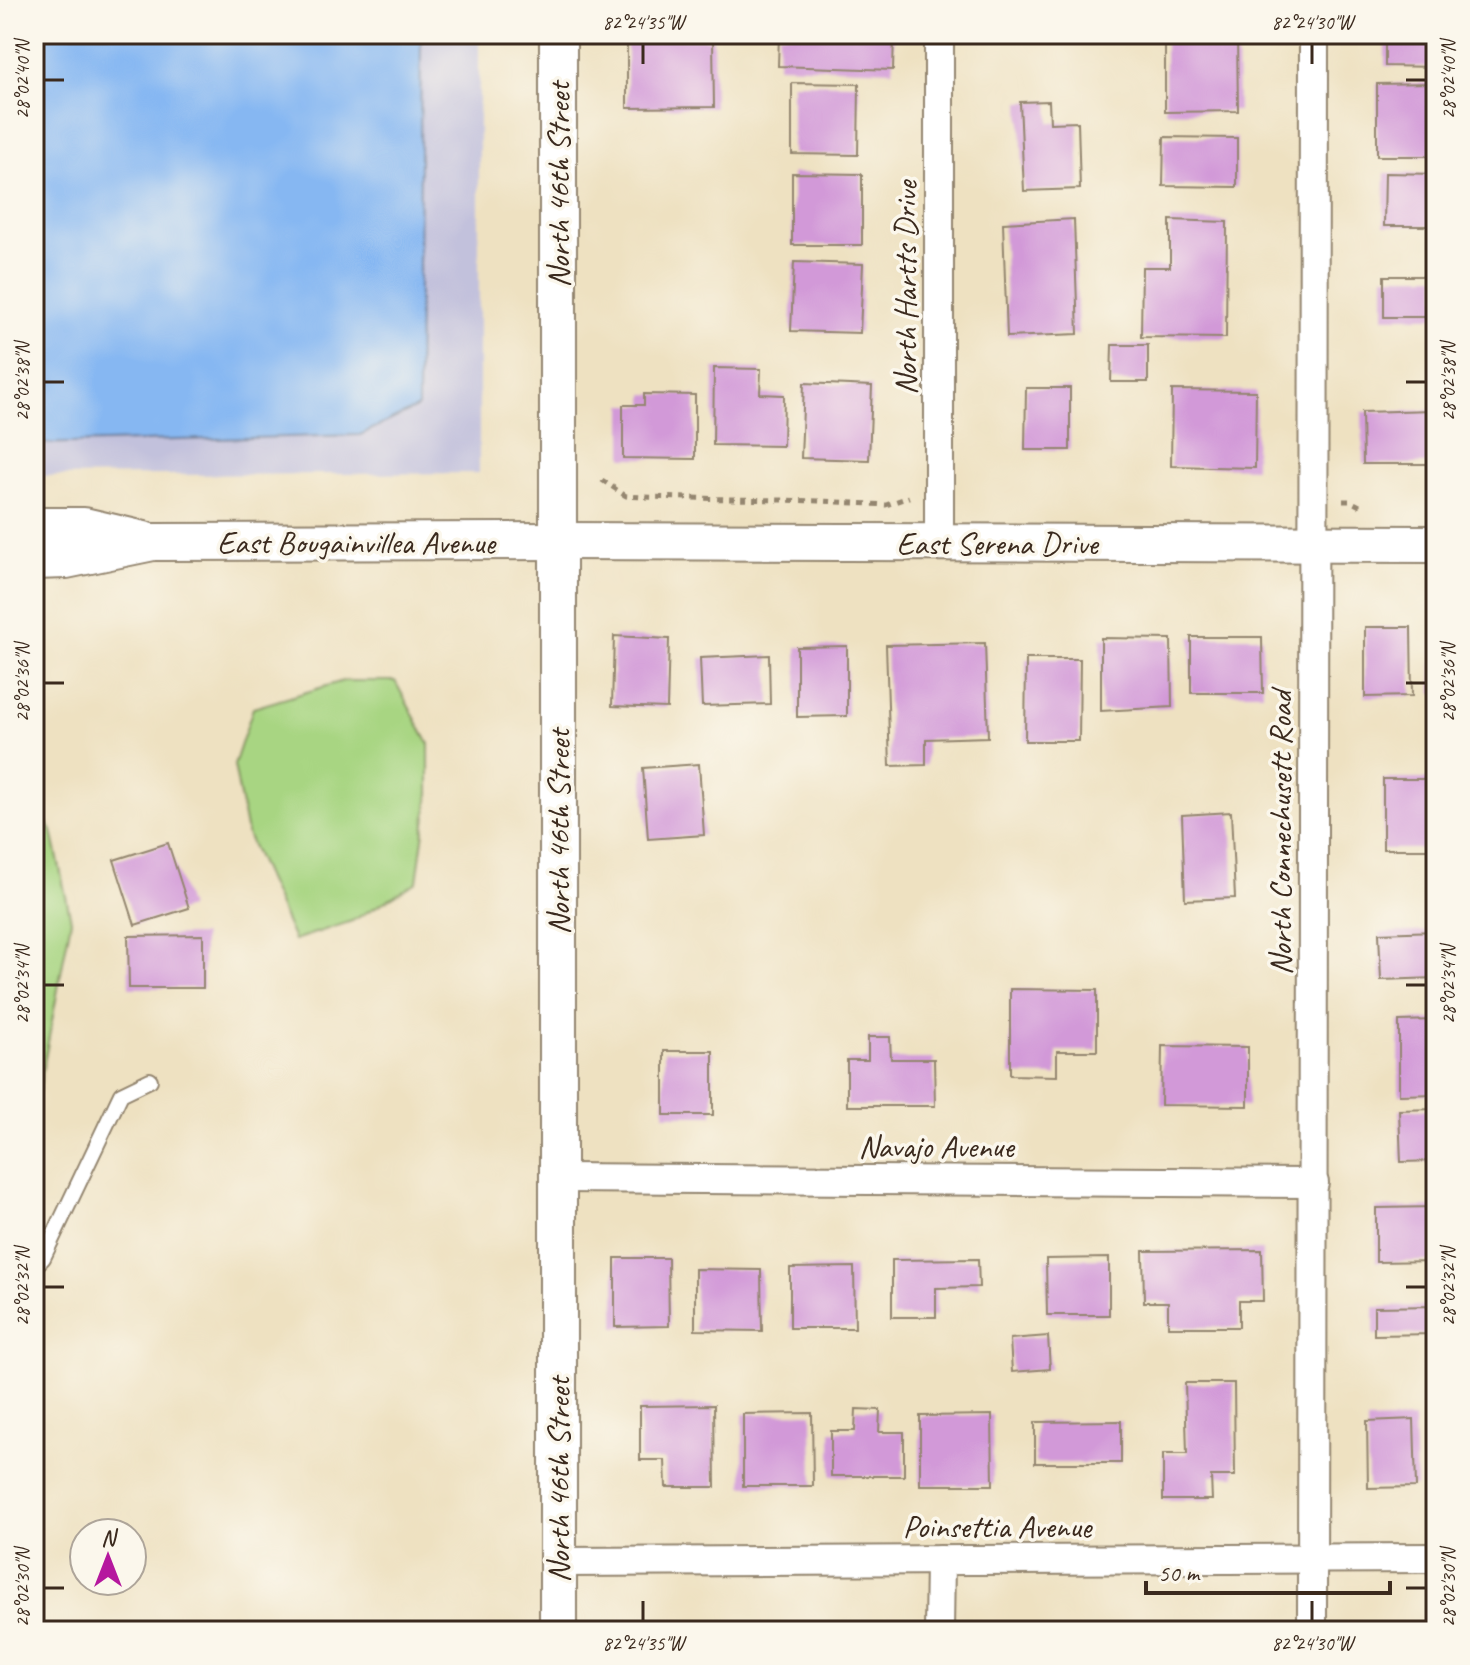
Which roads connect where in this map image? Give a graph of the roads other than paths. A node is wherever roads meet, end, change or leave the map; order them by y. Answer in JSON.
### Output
{"nodes":[{"id":1,"x":558,"y":34,"type":"edge"},
{"id":2,"x":939,"y":34,"type":"edge"},
{"id":3,"x":1314,"y":34,"type":"edge"},
{"id":4,"x":34,"y":526,"type":"edge"},
{"id":5,"x":558,"y":541,"type":"junction"},
{"id":6,"x":153,"y":542,"type":"junction"},
{"id":7,"x":939,"y":542,"type":"junction"},
{"id":8,"x":1314,"y":544,"type":"junction"},
{"id":9,"x":1436,"y":544,"type":"edge"},
{"id":10,"x":34,"y":561,"type":"edge"},
{"id":11,"x":150,"y":1080,"type":"dead end"},
{"id":12,"x":558,"y":1178,"type":"junction"},
{"id":13,"x":1314,"y":1183,"type":"junction"},
{"id":14,"x":34,"y":1267,"type":"edge"},
{"id":15,"x":1313,"y":1558,"type":"junction"},
{"id":16,"x":1436,"y":1558,"type":"edge"},
{"id":17,"x":940,"y":1560,"type":"junction"},
{"id":18,"x":558,"y":1562,"type":"junction"},
{"id":19,"x":558,"y":1631,"type":"edge"},
{"id":20,"x":939,"y":1631,"type":"edge"},
{"id":21,"x":1312,"y":1631,"type":"edge"}],
"edges":[{"from":1,"to":5,"type":"street","name":"North 46th Street"},
{"from":2,"to":7,"type":"street","name":"North Hartts Drive"},
{"from":3,"to":8,"type":"street","name":"North Connechusett Road"},
{"from":4,"to":6,"type":"street","name":"East Bougainvillea Avenue"},
{"from":5,"to":6,"type":"street","name":"East Bougainvillea Avenue"},
{"from":5,"to":7,"type":"street","name":"East Serena Drive"},
{"from":5,"to":12,"type":"street","name":"North 46th Street"},
{"from":6,"to":10,"type":"street","name":"East Bougainvillea Avenue"},
{"from":7,"to":8,"type":"street","name":"East Serena Drive"},
{"from":8,"to":9,"type":"street","name":"East Serena Drive"},
{"from":8,"to":13,"type":"street","name":"North Connechusett Road"},
{"from":11,"to":14,"type":"lane"},
{"from":12,"to":13,"type":"street","name":"Navajo Avenue"},
{"from":12,"to":18,"type":"street","name":"North 46th Street"},
{"from":13,"to":15,"type":"street","name":"North Connechusett Road"},
{"from":15,"to":16,"type":"street","name":"Poinsettia Avenue"},
{"from":15,"to":17,"type":"street","name":"Poinsettia Avenue"},
{"from":15,"to":21,"type":"street","name":"North Connechusett Road"},
{"from":17,"to":18,"type":"street","name":"Poinsettia Avenue"},
{"from":17,"to":20,"type":"street"},
{"from":18,"to":19,"type":"street","name":"North 46th Street"}]}
